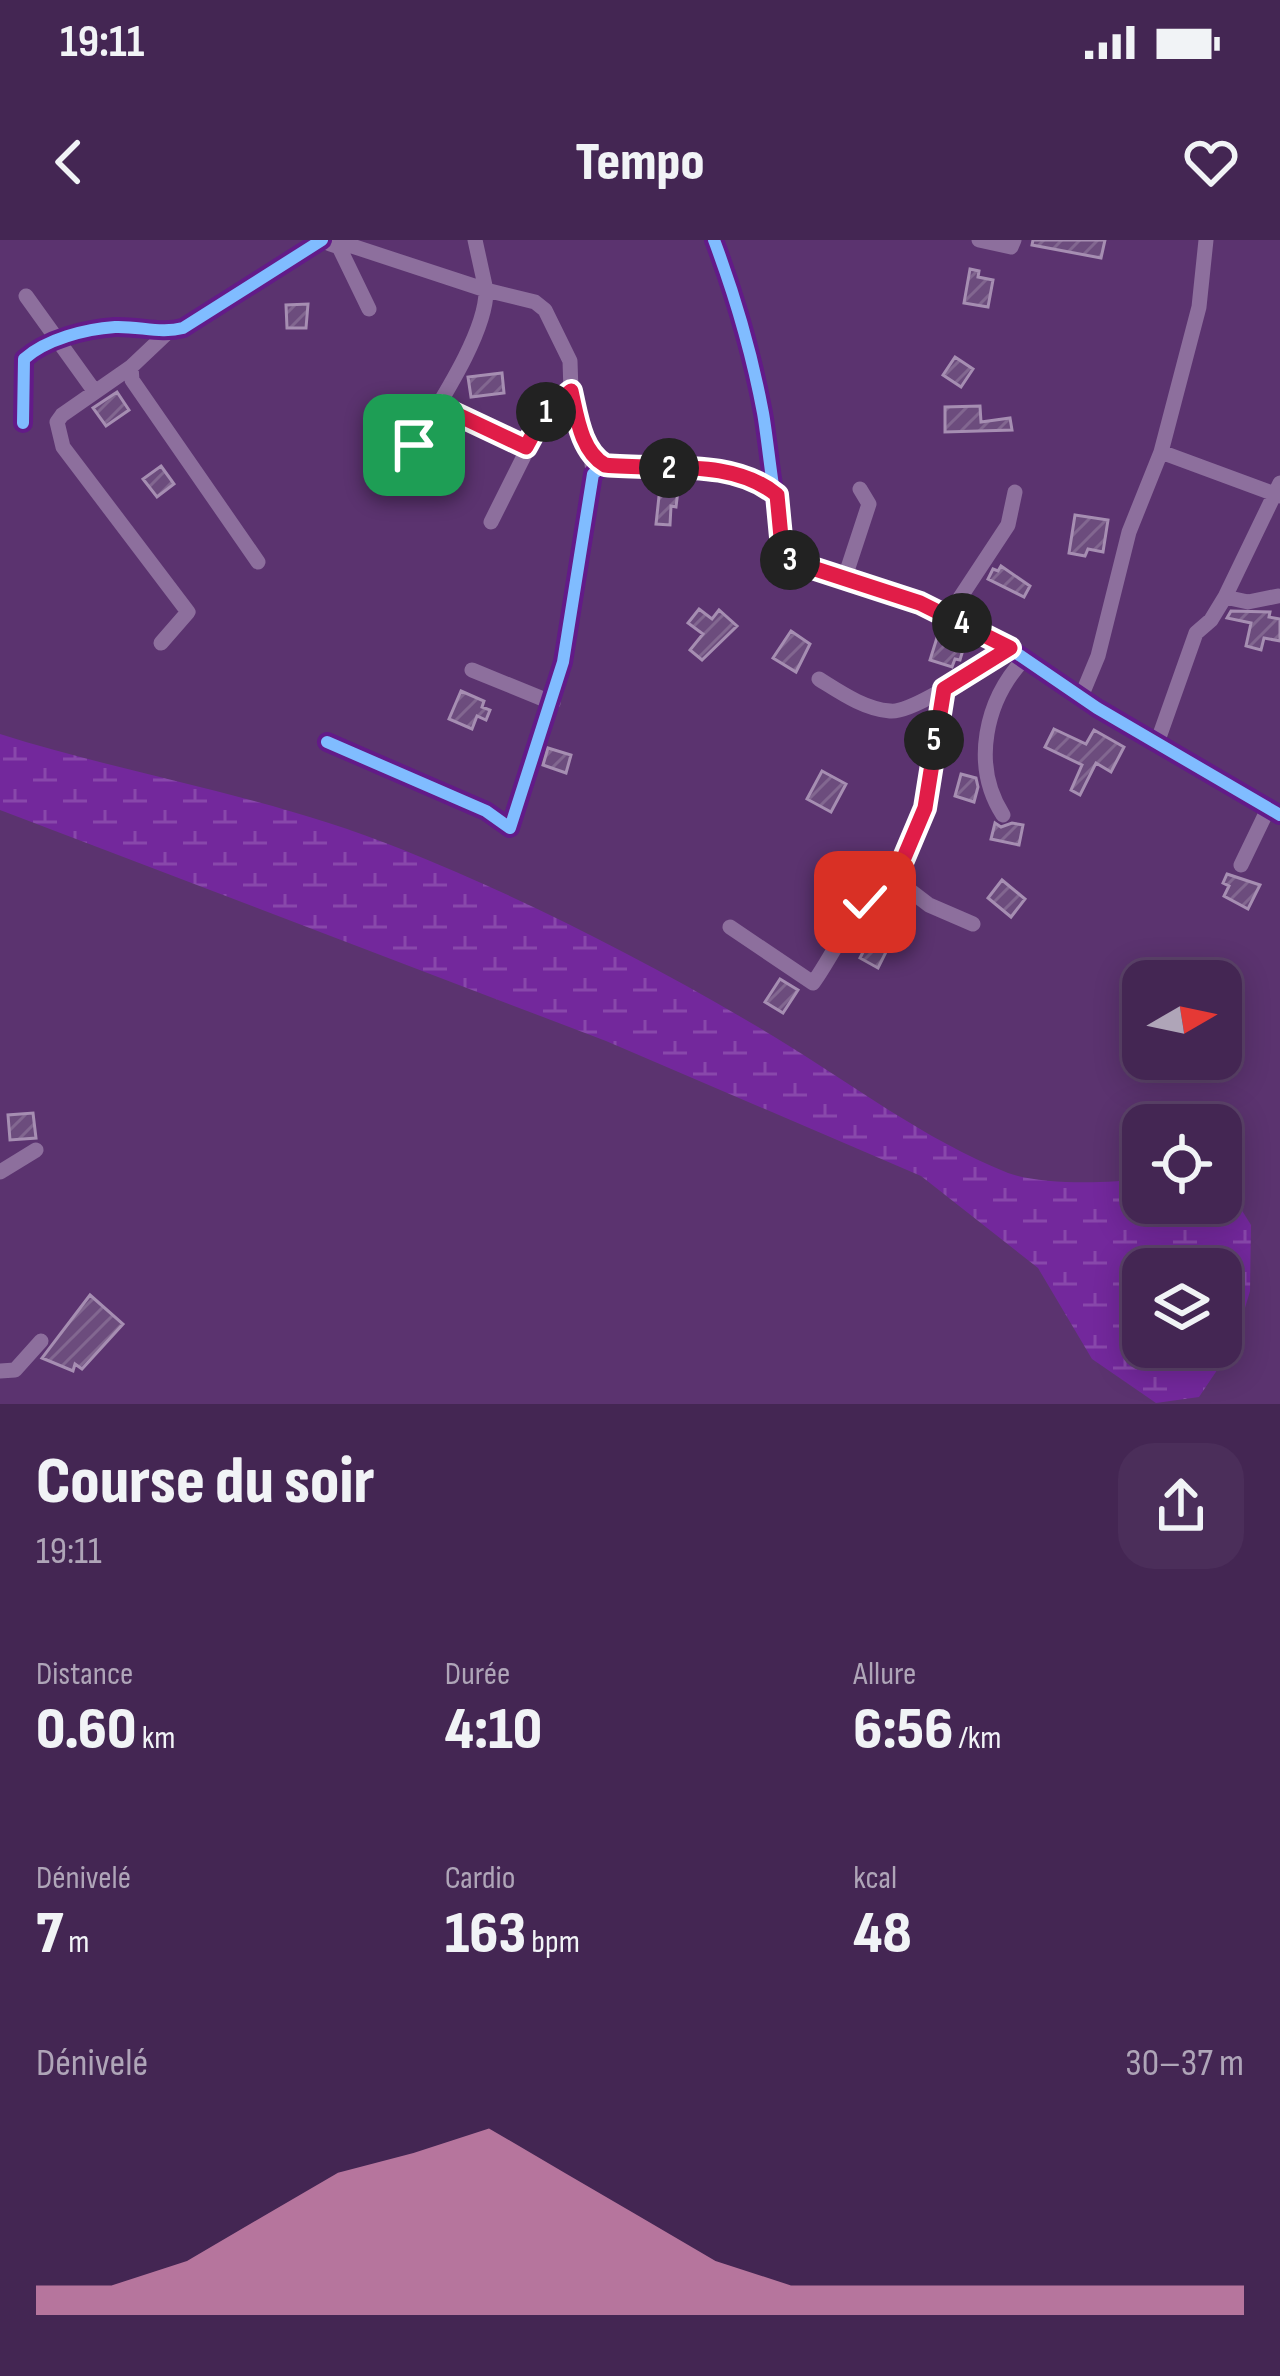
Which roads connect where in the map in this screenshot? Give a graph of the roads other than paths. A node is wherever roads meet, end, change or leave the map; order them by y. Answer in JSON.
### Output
{"nodes":[{"id":1,"x":322,"y":240,"type":"edge"},
{"id":2,"x":475,"y":240,"type":"edge"},
{"id":3,"x":714,"y":240,"type":"edge"},
{"id":4,"x":979,"y":240,"type":"edge"},
{"id":5,"x":1014,"y":240,"type":"edge"},
{"id":6,"x":1206,"y":240,"type":"edge"},
{"id":7,"x":338,"y":244,"type":"edge"},
{"id":8,"x":486,"y":290,"type":"junction"},
{"id":9,"x":26,"y":296,"type":"dead end"},
{"id":10,"x":369,"y":309,"type":"dead end"},
{"id":11,"x":168,"y":332,"type":"junction"},
{"id":12,"x":56,"y":342,"type":"junction"},
{"id":13,"x":131,"y":368,"type":"junction"},
{"id":14,"x":571,"y":391,"type":"junction"},
{"id":15,"x":95,"y":392,"type":"junction"},
{"id":16,"x":439,"y":406,"type":"junction"},
{"id":17,"x":23,"y":423,"type":"dead end"},
{"id":18,"x":414,"y":445,"type":"dead end"},
{"id":19,"x":526,"y":447,"type":"junction"},
{"id":20,"x":1161,"y":452,"type":"junction"},
{"id":21,"x":597,"y":466,"type":"junction"},
{"id":22,"x":772,"y":466,"type":"junction"},
{"id":23,"x":758,"y":478,"type":"junction"},
{"id":24,"x":860,"y":489,"type":"dead end"},
{"id":25,"x":1278,"y":491,"type":"edge"},
{"id":26,"x":1015,"y":492,"type":"dead end"},
{"id":27,"x":777,"y":495,"type":"junction"},
{"id":28,"x":491,"y":522,"type":"dead end"},
{"id":29,"x":258,"y":562,"type":"dead end"},
{"id":30,"x":844,"y":580,"type":"junction"},
{"id":31,"x":1278,"y":596,"type":"edge"},
{"id":32,"x":1225,"y":597,"type":"junction"},
{"id":33,"x":948,"y":616,"type":"junction"},
{"id":34,"x":161,"y":643,"type":"dead end"},
{"id":35,"x":1010,"y":648,"type":"junction"},
{"id":36,"x":1025,"y":658,"type":"junction"},
{"id":37,"x":472,"y":670,"type":"dead end"},
{"id":38,"x":819,"y":679,"type":"dead end"},
{"id":39,"x":944,"y":689,"type":"junction"},
{"id":40,"x":1081,"y":697,"type":"junction"},
{"id":41,"x":553,"y":703,"type":"junction"},
{"id":42,"x":327,"y":742,"type":"dead end"},
{"id":43,"x":1156,"y":743,"type":"junction"},
{"id":44,"x":1274,"y":813,"type":"edge"},
{"id":45,"x":1003,"y":815,"type":"dead end"},
{"id":46,"x":1241,"y":865,"type":"dead end"},
{"id":47,"x":895,"y":879,"type":"junction"},
{"id":48,"x":973,"y":924,"type":"dead end"},
{"id":49,"x":730,"y":927,"type":"dead end"},
{"id":50,"x":36,"y":1150,"type":"dead end"},
{"id":51,"x":0,"y":1172,"type":"edge"},
{"id":52,"x":41,"y":1341,"type":"dead end"},
{"id":53,"x":0,"y":1371,"type":"edge"}],
"edges":[{"from":1,"to":7,"type":"street"},
{"from":1,"to":11,"type":"street"},
{"from":2,"to":8,"type":"street"},
{"from":3,"to":22,"type":"street"},
{"from":4,"to":5,"type":"street"},
{"from":6,"to":20,"type":"street"},
{"from":7,"to":8,"type":"street"},
{"from":7,"to":10,"type":"street"},
{"from":8,"to":14,"type":"street"},
{"from":8,"to":16,"type":"street"},
{"from":9,"to":12,"type":"street"},
{"from":11,"to":12,"type":"street"},
{"from":11,"to":13,"type":"street"},
{"from":12,"to":15,"type":"street"},
{"from":12,"to":17,"type":"street"},
{"from":13,"to":15,"type":"street"},
{"from":13,"to":29,"type":"street"},
{"from":14,"to":19,"type":"street"},
{"from":14,"to":21,"type":"street"},
{"from":15,"to":34,"type":"street"},
{"from":16,"to":18,"type":"street"},
{"from":16,"to":19,"type":"street"},
{"from":19,"to":28,"type":"street"},
{"from":20,"to":25,"type":"street"},
{"from":20,"to":40,"type":"street"},
{"from":21,"to":23,"type":"street"},
{"from":21,"to":41,"type":"street"},
{"from":22,"to":23,"type":"street"},
{"from":22,"to":27,"type":"street"},
{"from":23,"to":27,"type":"street"},
{"from":24,"to":30,"type":"street"},
{"from":25,"to":32,"type":"street"},
{"from":26,"to":33,"type":"street"},
{"from":27,"to":30,"type":"street"},
{"from":30,"to":33,"type":"street"},
{"from":31,"to":32,"type":"street"},
{"from":32,"to":43,"type":"street"},
{"from":33,"to":35,"type":"street"},
{"from":35,"to":36,"type":"street"},
{"from":35,"to":39,"type":"street"},
{"from":36,"to":40,"type":"street"},
{"from":36,"to":45,"type":"street"},
{"from":37,"to":41,"type":"street"},
{"from":38,"to":39,"type":"street"},
{"from":39,"to":47,"type":"street"},
{"from":40,"to":43,"type":"street"},
{"from":41,"to":42,"type":"street"},
{"from":43,"to":44,"type":"street"},
{"from":44,"to":46,"type":"street"},
{"from":47,"to":48,"type":"street"},
{"from":47,"to":49,"type":"street"},
{"from":50,"to":51,"type":"street"},
{"from":52,"to":53,"type":"street"}]}
